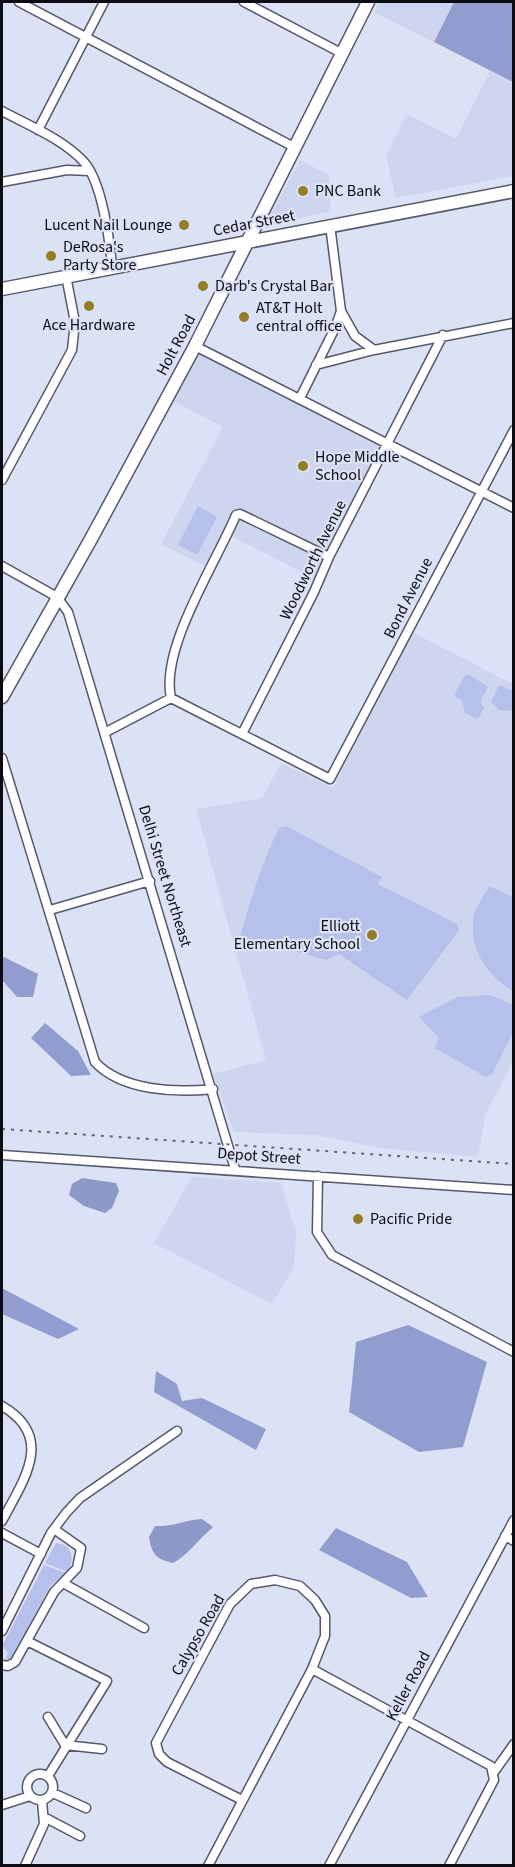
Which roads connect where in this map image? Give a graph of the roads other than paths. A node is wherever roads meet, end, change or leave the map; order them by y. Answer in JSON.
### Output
{"nodes":[{"id":1,"x":19,"y":2,"type":"edge"},
{"id":2,"x":104,"y":2,"type":"edge"},
{"id":3,"x":244,"y":2,"type":"edge"},
{"id":4,"x":368,"y":2,"type":"edge"},
{"id":5,"x":85,"y":37,"type":"junction"},
{"id":6,"x":343,"y":54,"type":"junction"},
{"id":7,"x":2,"y":111,"type":"edge"},
{"id":8,"x":38,"y":130,"type":"junction"},
{"id":9,"x":294,"y":147,"type":"junction"},
{"id":10,"x":89,"y":171,"type":"junction"},
{"id":11,"x":2,"y":182,"type":"edge"},
{"id":12,"x":513,"y":191,"type":"edge"},
{"id":13,"x":330,"y":225,"type":"junction"},
{"id":14,"x":247,"y":241,"type":"junction"},
{"id":15,"x":112,"y":268,"type":"junction"},
{"id":16,"x":66,"y":276,"type":"junction"},
{"id":17,"x":2,"y":289,"type":"edge"},
{"id":18,"x":341,"y":311,"type":"junction"},
{"id":19,"x":513,"y":323,"type":"edge"},
{"id":20,"x":443,"y":335,"type":"junction"},
{"id":21,"x":195,"y":346,"type":"junction"},
{"id":22,"x":374,"y":350,"type":"junction"},
{"id":23,"x":316,"y":365,"type":"junction"},
{"id":24,"x":300,"y":398,"type":"junction"},
{"id":25,"x":513,"y":430,"type":"edge"},
{"id":26,"x":389,"y":443,"type":"junction"},
{"id":27,"x":2,"y":480,"type":"edge"},
{"id":28,"x":481,"y":491,"type":"junction"},
{"id":29,"x":513,"y":508,"type":"edge"},
{"id":30,"x":329,"y":557,"type":"junction"},
{"id":31,"x":2,"y":566,"type":"edge"},
{"id":32,"x":57,"y":597,"type":"junction"},
{"id":33,"x":2,"y":697,"type":"edge"},
{"id":34,"x":171,"y":698,"type":"junction"},
{"id":35,"x":106,"y":732,"type":"junction"},
{"id":36,"x":242,"y":734,"type":"junction"},
{"id":37,"x":2,"y":758,"type":"edge"},
{"id":38,"x":150,"y":881,"type":"junction"},
{"id":39,"x":50,"y":910,"type":"junction"},
{"id":40,"x":213,"y":1089,"type":"junction"},
{"id":41,"x":2,"y":1155,"type":"edge"},
{"id":42,"x":235,"y":1169,"type":"junction"},
{"id":43,"x":318,"y":1176,"type":"junction"},
{"id":44,"x":513,"y":1190,"type":"edge"},
{"id":45,"x":513,"y":1352,"type":"edge"},
{"id":46,"x":2,"y":1406,"type":"edge"},
{"id":47,"x":177,"y":1431,"type":"dead end"},
{"id":48,"x":513,"y":1520,"type":"edge"},
{"id":49,"x":2,"y":1521,"type":"edge"},
{"id":50,"x":54,"y":1529,"type":"junction"},
{"id":51,"x":2,"y":1533,"type":"edge"},
{"id":52,"x":505,"y":1536,"type":"junction"},
{"id":53,"x":513,"y":1541,"type":"edge"},
{"id":54,"x":41,"y":1554,"type":"junction"},
{"id":55,"x":63,"y":1582,"type":"junction"},
{"id":56,"x":144,"y":1628,"type":"dead end"},
{"id":57,"x":2,"y":1631,"type":"edge"},
{"id":58,"x":27,"y":1641,"type":"junction"},
{"id":59,"x":2,"y":1665,"type":"edge"},
{"id":60,"x":312,"y":1669,"type":"junction"},
{"id":61,"x":48,"y":1717,"type":"dead end"},
{"id":62,"x":406,"y":1720,"type":"junction"},
{"id":63,"x":513,"y":1744,"type":"edge"},
{"id":64,"x":66,"y":1746,"type":"junction"},
{"id":65,"x":102,"y":1749,"type":"dead end"},
{"id":66,"x":494,"y":1772,"type":"junction"},
{"id":67,"x":48,"y":1776,"type":"junction"},
{"id":68,"x":53,"y":1793,"type":"junction"},
{"id":69,"x":30,"y":1796,"type":"junction"},
{"id":70,"x":243,"y":1800,"type":"junction"},
{"id":71,"x":42,"y":1801,"type":"junction"},
{"id":72,"x":2,"y":1805,"type":"edge"},
{"id":73,"x":86,"y":1808,"type":"dead end"},
{"id":74,"x":44,"y":1817,"type":"junction"},
{"id":75,"x":80,"y":1836,"type":"dead end"},
{"id":76,"x":209,"y":1865,"type":"edge"},
{"id":77,"x":25,"y":1866,"type":"edge"},
{"id":78,"x":329,"y":1866,"type":"edge"},
{"id":79,"x":449,"y":1866,"type":"edge"}],
"edges":[{"from":1,"to":5,"type":"street"},
{"from":2,"to":5,"type":"street"},
{"from":3,"to":6,"type":"street"},
{"from":4,"to":6,"type":"main road","name":"Holt Road"},
{"from":5,"to":8,"type":"street"},
{"from":5,"to":9,"type":"street"},
{"from":6,"to":9,"type":"main road","name":"Holt Road"},
{"from":7,"to":8,"type":"street"},
{"from":8,"to":10,"type":"street"},
{"from":9,"to":14,"type":"main road","name":"Holt Road"},
{"from":10,"to":11,"type":"street"},
{"from":10,"to":15,"type":"street"},
{"from":12,"to":13,"type":"main road","name":"Cedar Street"},
{"from":13,"to":14,"type":"main road","name":"Cedar Street"},
{"from":13,"to":18,"type":"street"},
{"from":14,"to":15,"type":"main road","name":"Cedar Street"},
{"from":14,"to":21,"type":"main road","name":"Holt Road"},
{"from":15,"to":16,"type":"main road","name":"Cedar Street"},
{"from":16,"to":17,"type":"main road","name":"Cedar Street"},
{"from":16,"to":27,"type":"street"},
{"from":18,"to":22,"type":"street"},
{"from":18,"to":23,"type":"street"},
{"from":19,"to":20,"type":"street"},
{"from":20,"to":22,"type":"street"},
{"from":20,"to":26,"type":"street","name":"Woodworth Avenue"},
{"from":21,"to":24,"type":"street"},
{"from":21,"to":32,"type":"main road","name":"Holt Road"},
{"from":22,"to":23,"type":"street"},
{"from":23,"to":24,"type":"street"},
{"from":24,"to":26,"type":"street"},
{"from":25,"to":28,"type":"street","name":"Bond Avenue"},
{"from":26,"to":28,"type":"street"},
{"from":26,"to":30,"type":"street","name":"Woodworth Avenue"},
{"from":28,"to":29,"type":"street"},
{"from":28,"to":36,"type":"street","name":"Bond Avenue"},
{"from":30,"to":34,"type":"street"},
{"from":30,"to":36,"type":"street","name":"Woodworth Avenue"},
{"from":31,"to":32,"type":"street"},
{"from":32,"to":33,"type":"main road","name":"Holt Road"},
{"from":32,"to":35,"type":"street","name":"Delhi Street Northeast"},
{"from":34,"to":35,"type":"street"},
{"from":34,"to":36,"type":"street"},
{"from":35,"to":38,"type":"street","name":"Delhi Street Northeast"},
{"from":37,"to":39,"type":"street"},
{"from":38,"to":39,"type":"street"},
{"from":38,"to":40,"type":"street","name":"Delhi Street Northeast"},
{"from":39,"to":40,"type":"street"},
{"from":40,"to":42,"type":"street","name":"Delhi Street Northeast"},
{"from":41,"to":42,"type":"street","name":"Depot Street"},
{"from":42,"to":43,"type":"street","name":"Depot Street"},
{"from":43,"to":44,"type":"street","name":"Depot Street"},
{"from":43,"to":45,"type":"street"},
{"from":46,"to":49,"type":"street"},
{"from":47,"to":50,"type":"street"},
{"from":48,"to":52,"type":"street","name":"Keller Road"},
{"from":50,"to":54,"type":"street"},
{"from":50,"to":55,"type":"street"},
{"from":51,"to":54,"type":"street"},
{"from":52,"to":53,"type":"street"},
{"from":52,"to":62,"type":"street","name":"Keller Road"},
{"from":54,"to":57,"type":"street"},
{"from":55,"to":56,"type":"street"},
{"from":55,"to":58,"type":"street"},
{"from":58,"to":59,"type":"street"},
{"from":58,"to":64,"type":"street"},
{"from":60,"to":62,"type":"street"},
{"from":60,"to":70,"type":"street","name":"Calypso Road"},
{"from":60,"to":70,"type":"street","name":"Calypso Road"},
{"from":61,"to":64,"type":"street"},
{"from":62,"to":66,"type":"street"},
{"from":62,"to":78,"type":"street","name":"Keller Road"},
{"from":63,"to":66,"type":"street"},
{"from":64,"to":65,"type":"street"},
{"from":64,"to":67,"type":"street"},
{"from":66,"to":79,"type":"street"},
{"from":67,"to":68,"type":"street"},
{"from":67,"to":69,"type":"street"},
{"from":68,"to":71,"type":"street"},
{"from":68,"to":73,"type":"street"},
{"from":69,"to":71,"type":"street"},
{"from":69,"to":72,"type":"street"},
{"from":70,"to":76,"type":"street","name":"Calypso Road"},
{"from":71,"to":74,"type":"street"},
{"from":74,"to":75,"type":"street"},
{"from":74,"to":77,"type":"street"}]}
